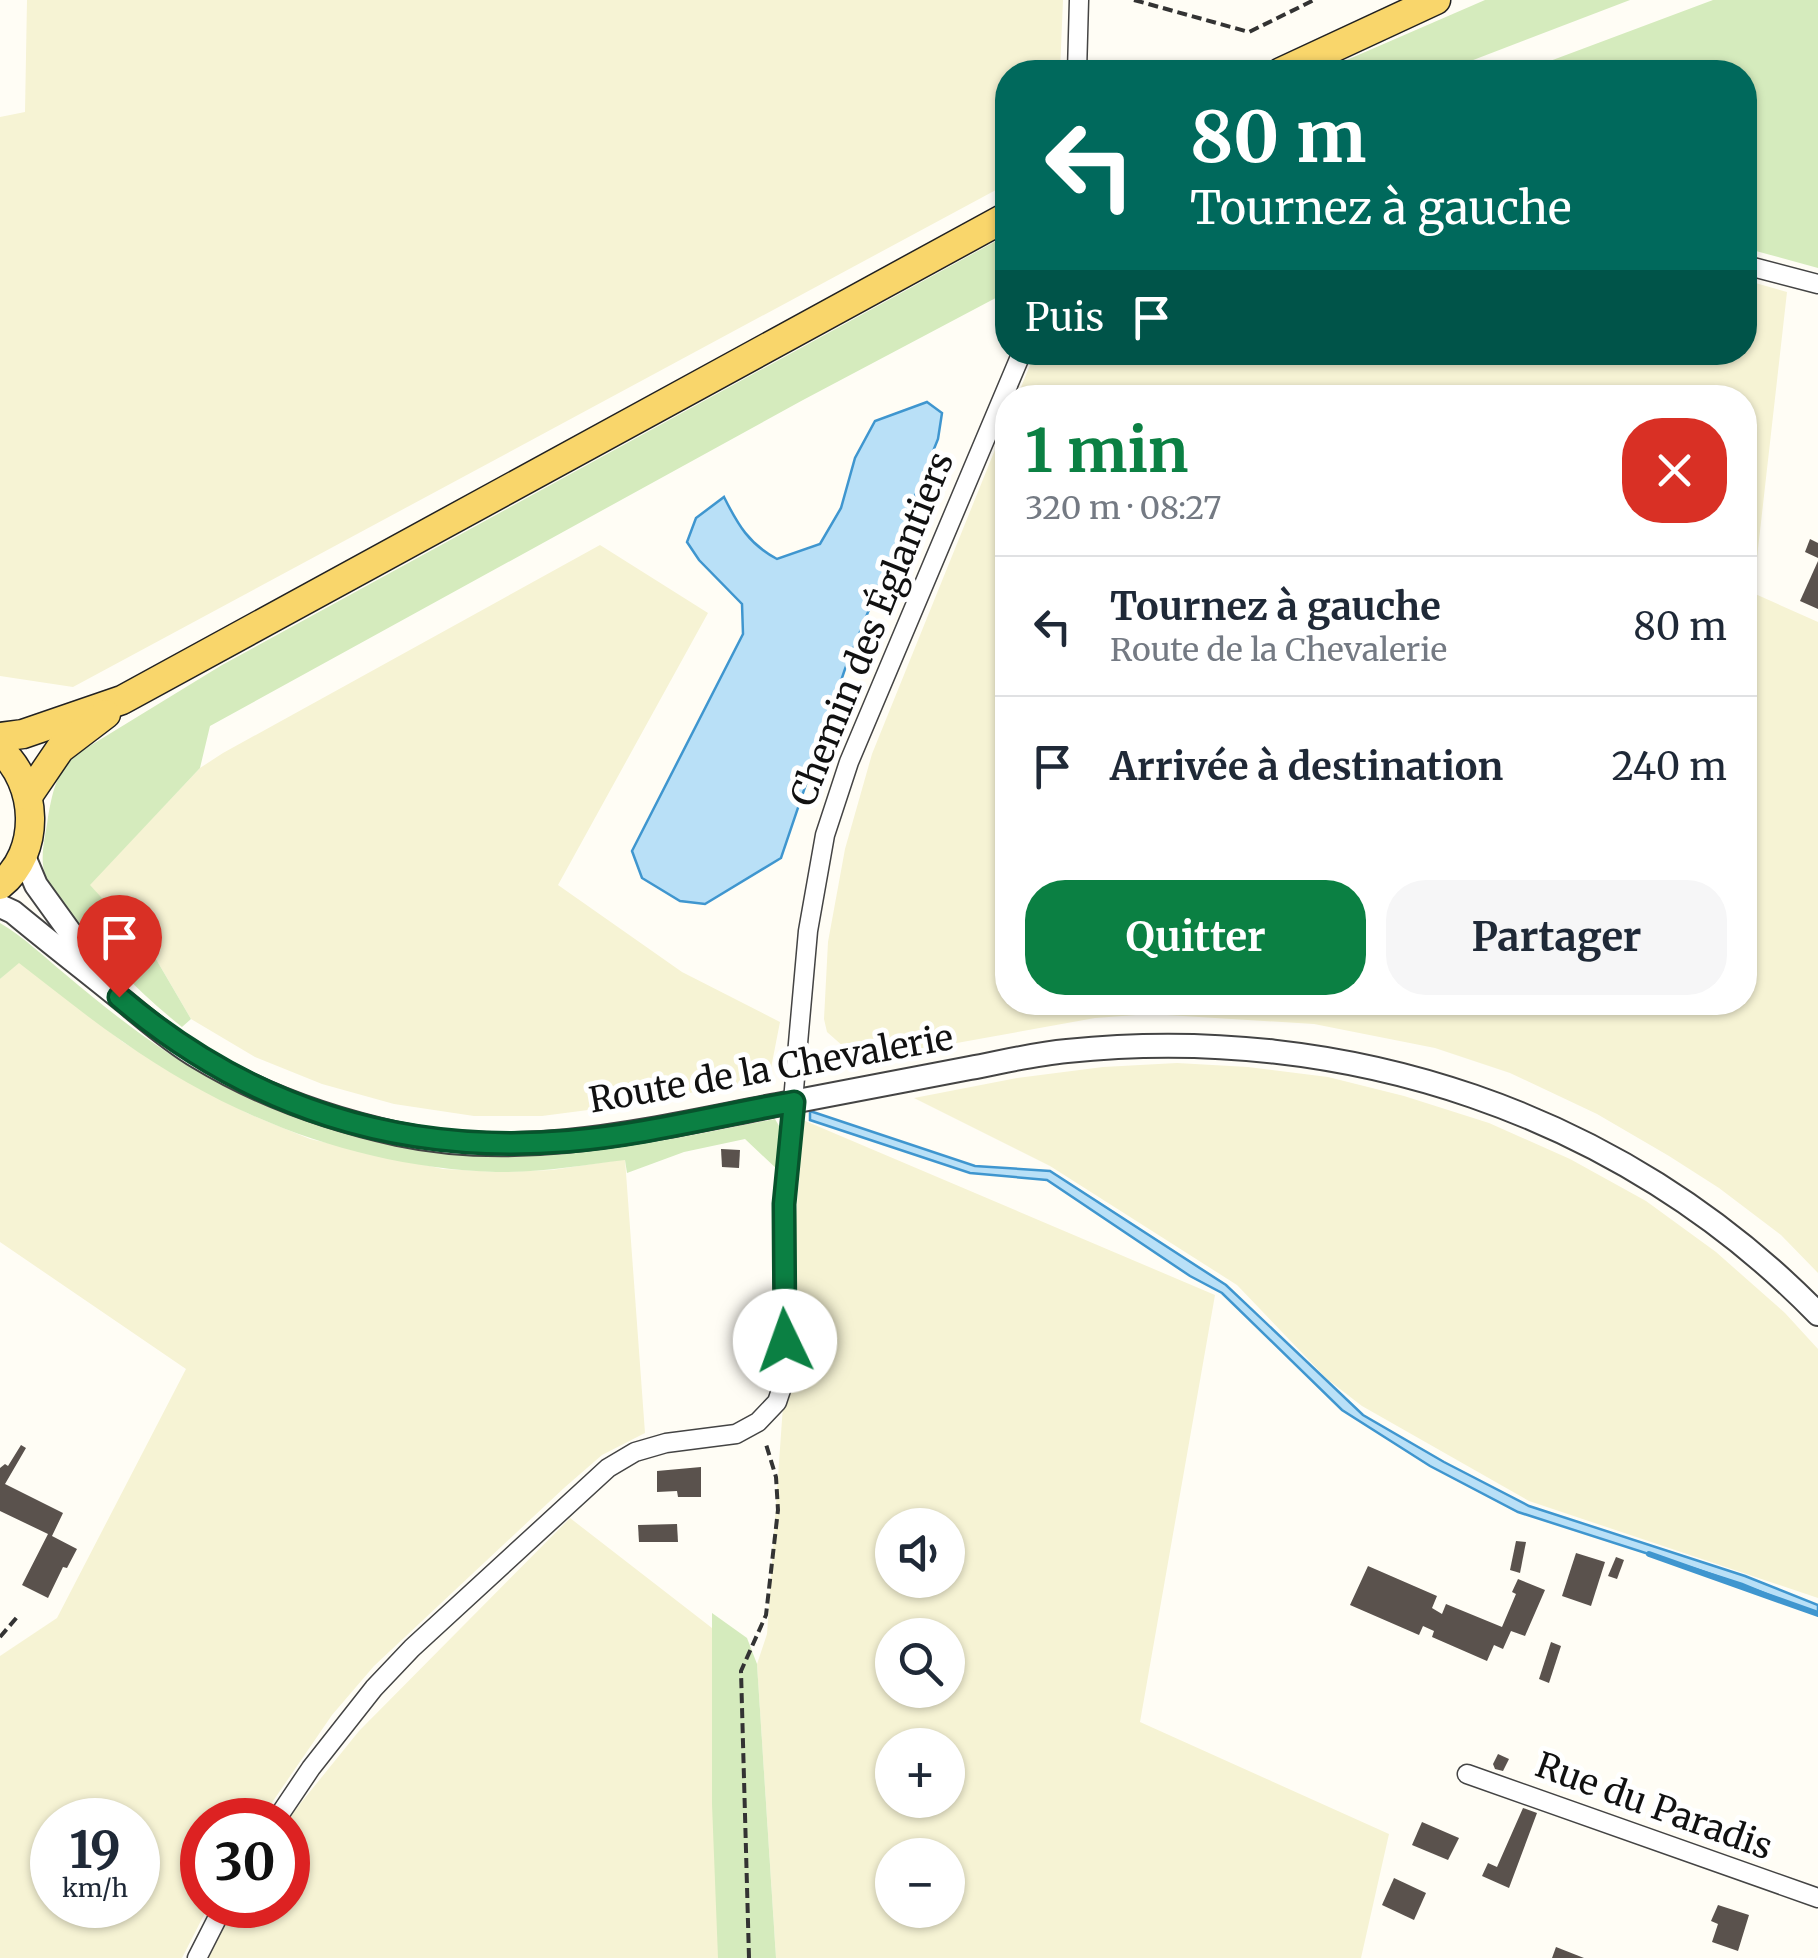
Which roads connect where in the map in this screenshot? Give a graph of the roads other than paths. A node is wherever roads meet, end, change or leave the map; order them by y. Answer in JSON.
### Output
{"nodes":[{"id":1,"x":1079,"y":0,"type":"edge"},
{"id":2,"x":1436,"y":0,"type":"edge"},
{"id":3,"x":1078,"y":60,"type":"edge"},
{"id":4,"x":1307,"y":60,"type":"edge"},
{"id":5,"x":995,"y":223,"type":"edge"},
{"id":6,"x":1757,"y":268,"type":"edge"},
{"id":7,"x":1818,"y":284,"type":"edge"},
{"id":8,"x":995,"y":416,"type":"edge"},
{"id":9,"x":122,"y":700,"type":"junction"},
{"id":10,"x":0,"y":737,"type":"edge"},
{"id":11,"x":0,"y":750,"type":"edge"},
{"id":12,"x":28,"y":796,"type":"junction"},
{"id":13,"x":23,"y":854,"type":"junction"},
{"id":14,"x":0,"y":884,"type":"edge"},
{"id":15,"x":0,"y":906,"type":"edge"},
{"id":16,"x":119,"y":997,"type":"junction"},
{"id":17,"x":794,"y":1102,"type":"junction"},
{"id":18,"x":1818,"y":1314,"type":"edge"},
{"id":19,"x":1467,"y":1774,"type":"dead end"},
{"id":20,"x":291,"y":1798,"type":"edge"},
{"id":21,"x":1818,"y":1898,"type":"edge"},
{"id":22,"x":212,"y":1928,"type":"edge"},
{"id":23,"x":197,"y":1958,"type":"edge"}],
"edges":[{"from":1,"to":3,"type":"street"},
{"from":2,"to":4,"type":"main road"},
{"from":5,"to":9,"type":"main road"},
{"from":6,"to":7,"type":"street"},
{"from":8,"to":17,"type":"street","name":"Chemin des Églantiers"},
{"from":9,"to":10,"type":"main road"},
{"from":9,"to":12,"type":"main road"},
{"from":11,"to":12,"type":"main road"},
{"from":12,"to":13,"type":"main road"},
{"from":13,"to":14,"type":"main road"},
{"from":13,"to":16,"type":"street","name":"Route de la Chevalerie"},
{"from":15,"to":16,"type":"street","name":"Route de la Chevalerie"},
{"from":16,"to":17,"type":"street","name":"Route de la Chevalerie"},
{"from":17,"to":18,"type":"street","name":"Route de la Chevalerie"},
{"from":17,"to":20,"type":"street","name":"Chemin des Églantiers"},
{"from":19,"to":21,"type":"street","name":"Rue du Paradis"},
{"from":22,"to":23,"type":"street"}]}
